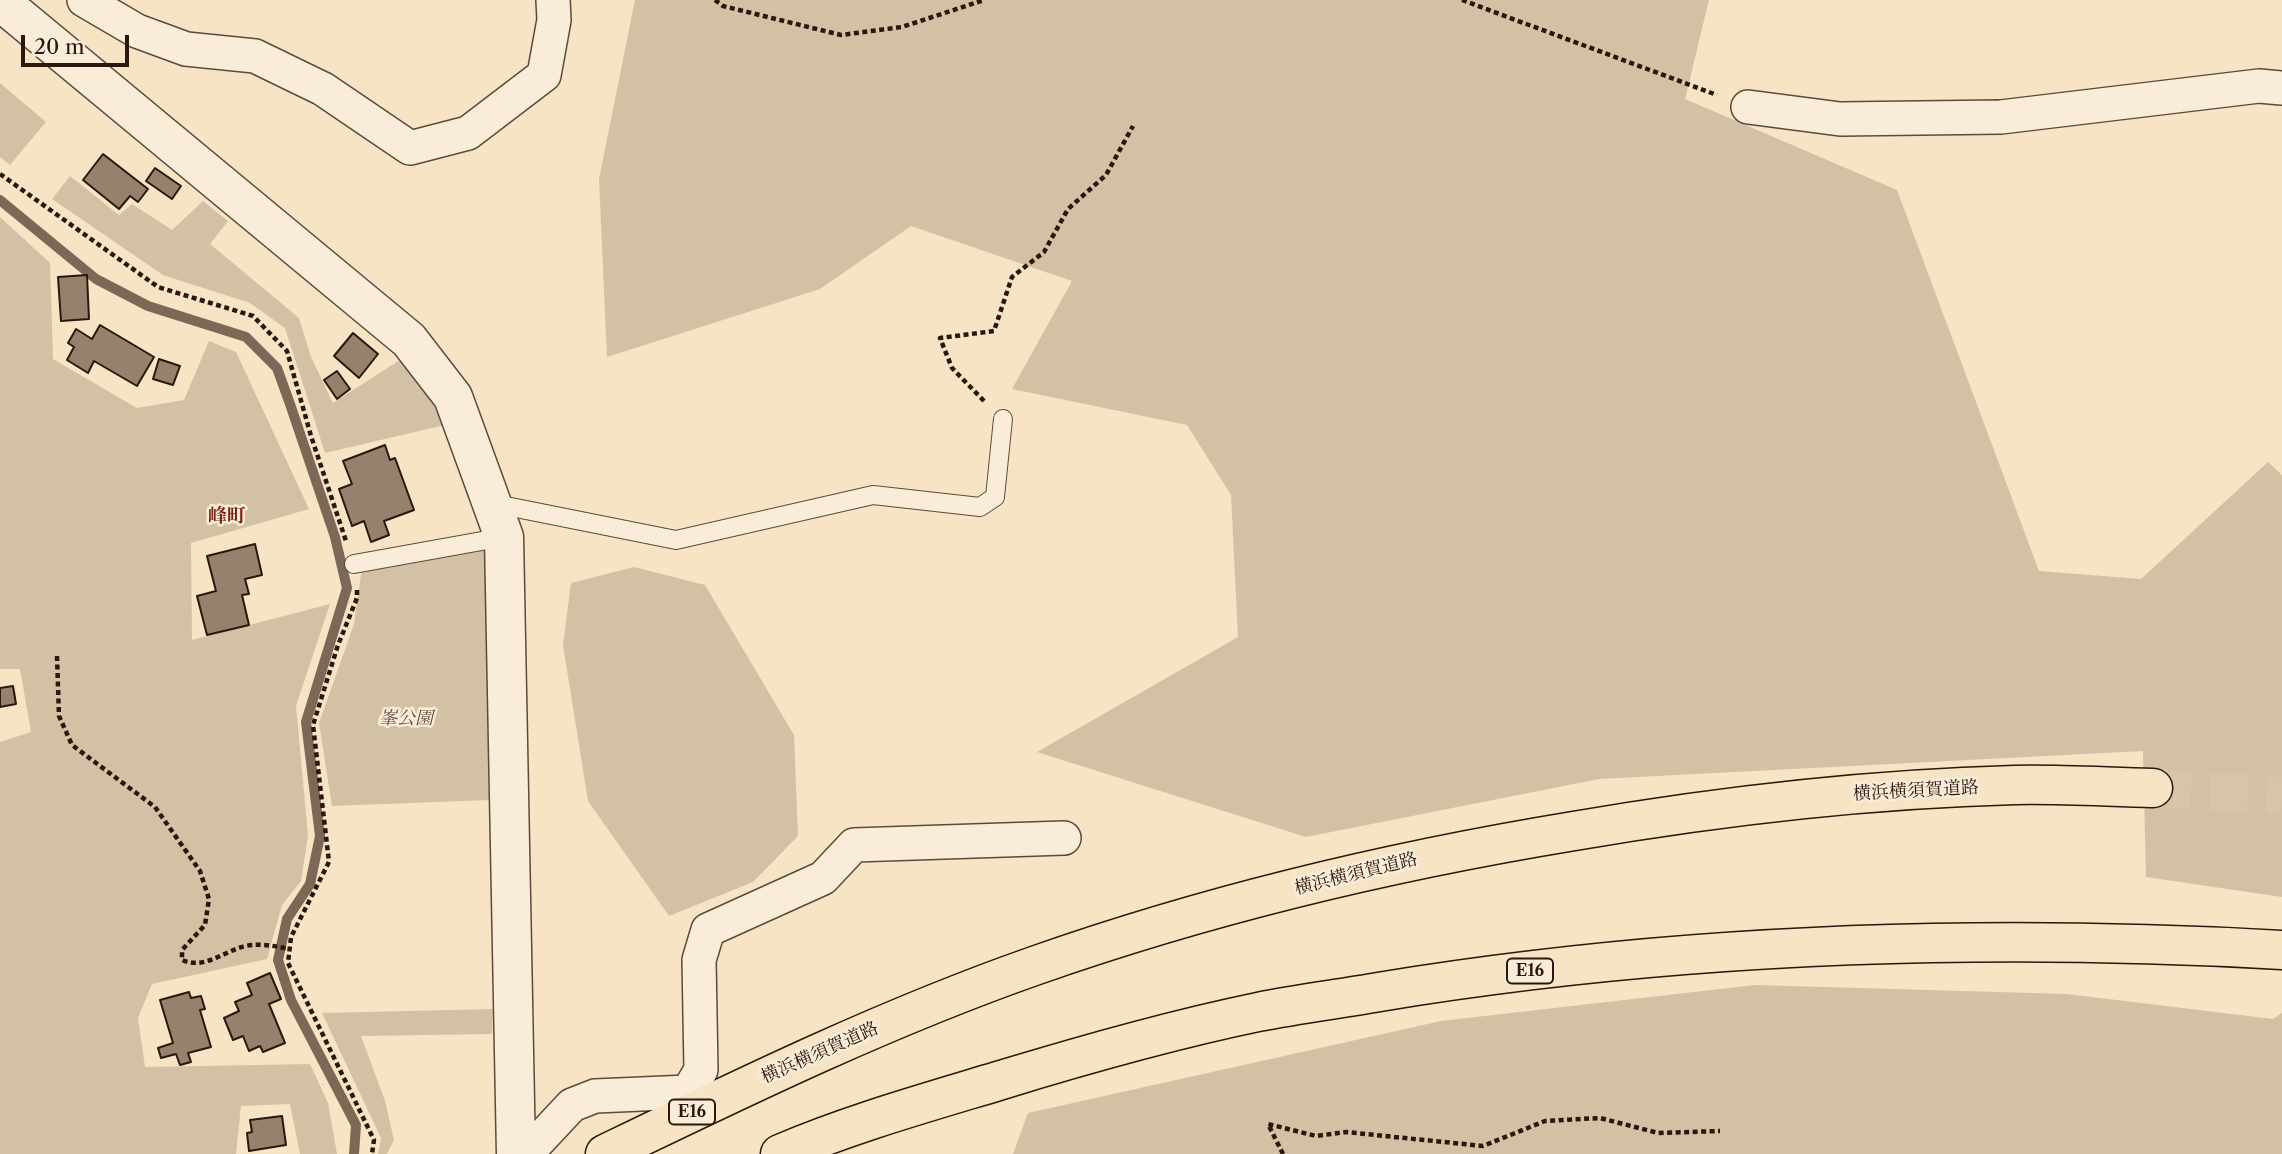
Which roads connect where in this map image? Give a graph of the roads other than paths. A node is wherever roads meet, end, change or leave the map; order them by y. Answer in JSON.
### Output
{"nodes":[{"id":1,"x":84,"y":0,"type":"edge"},
{"id":2,"x":553,"y":0,"type":"edge"},
{"id":3,"x":0,"y":1,"type":"edge"},
{"id":4,"x":2282,"y":88,"type":"edge"},
{"id":5,"x":1748,"y":107,"type":"road end"},
{"id":6,"x":1003,"y":419,"type":"road end"},
{"id":7,"x":497,"y":520,"type":"junction"},
{"id":8,"x":354,"y":564,"type":"road end"},
{"id":9,"x":2153,"y":788,"type":"tunnel mouth"},
{"id":10,"x":1064,"y":838,"type":"dead end"},
{"id":11,"x":2282,"y":950,"type":"edge"},
{"id":12,"x":789,"y":1150,"type":"edge"},
{"id":13,"x":516,"y":1154,"type":"edge"},
{"id":14,"x":526,"y":1154,"type":"edge"},
{"id":15,"x":605,"y":1154,"type":"edge"}],
"edges":[{"from":1,"to":2,"type":"street"},
{"from":3,"to":7,"type":"street"},
{"from":4,"to":5,"type":"street"},
{"from":6,"to":7,"type":"lane"},
{"from":7,"to":8,"type":"lane"},
{"from":7,"to":13,"type":"street"},
{"from":9,"to":15,"type":"highway","name":"横浜横須賀道路","number":"E16"},
{"from":10,"to":14,"type":"street"},
{"from":11,"to":12,"type":"highway","number":"E16"}]}
